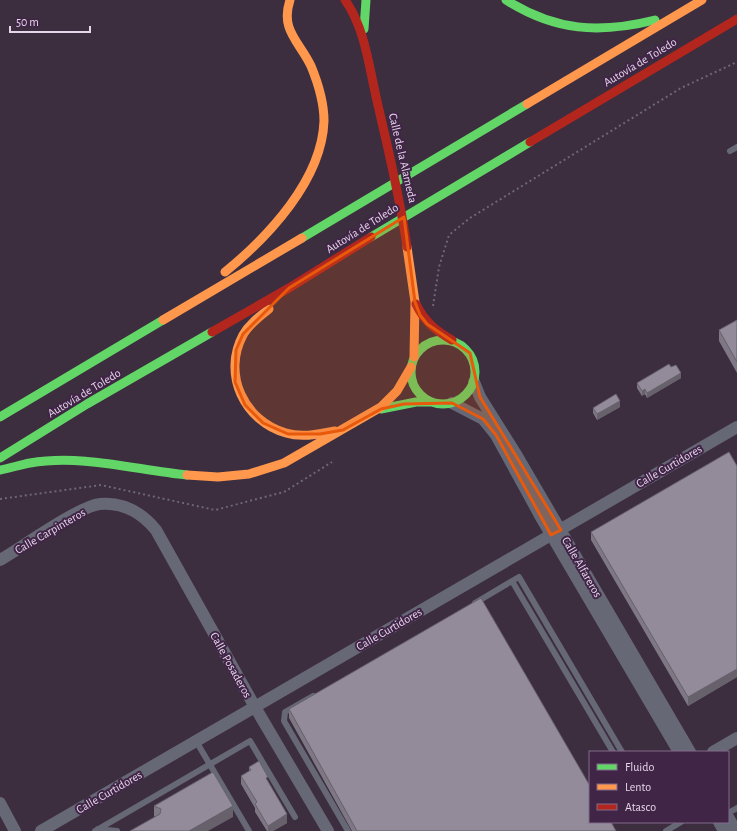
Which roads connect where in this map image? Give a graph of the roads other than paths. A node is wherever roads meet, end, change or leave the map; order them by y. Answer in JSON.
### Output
{"nodes":[{"id":1,"x":290,"y":0,"type":"edge"},
{"id":2,"x":345,"y":0,"type":"edge"},
{"id":3,"x":366,"y":0,"type":"edge"},
{"id":4,"x":506,"y":0,"type":"edge"},
{"id":5,"x":702,"y":0,"type":"edge"},
{"id":6,"x":684,"y":10,"type":"junction"},
{"id":7,"x":737,"y":19,"type":"edge"},
{"id":8,"x":364,"y":44,"type":"junction"},
{"id":9,"x":737,"y":147,"type":"edge"},
{"id":10,"x":730,"y":151,"type":"dead end"},
{"id":11,"x":289,"y":288,"type":"junction"},
{"id":12,"x":415,"y":302,"type":"junction"},
{"id":13,"x":186,"y":308,"type":"junction"},
{"id":14,"x":452,"y":340,"type":"junction"},
{"id":15,"x":414,"y":357,"type":"junction"},
{"id":16,"x":411,"y":367,"type":"junction"},
{"id":17,"x":474,"y":382,"type":"junction"},
{"id":18,"x":432,"y":402,"type":"junction"},
{"id":19,"x":452,"y":403,"type":"junction"},
{"id":20,"x":381,"y":408,"type":"junction"},
{"id":21,"x":0,"y":417,"type":"edge"},
{"id":22,"x":737,"y":427,"type":"edge"},
{"id":23,"x":343,"y":430,"type":"junction"},
{"id":24,"x":0,"y":458,"type":"edge"},
{"id":25,"x":0,"y":470,"type":"edge"},
{"id":26,"x":125,"y":507,"type":"joint"},
{"id":27,"x":556,"y":532,"type":"junction"},
{"id":28,"x":0,"y":560,"type":"edge"},
{"id":29,"x":512,"y":582,"type":"junction"},
{"id":30,"x":470,"y":605,"type":"edge"},
{"id":31,"x":319,"y":692,"type":"edge"},
{"id":32,"x":255,"y":707,"type":"junction"},
{"id":33,"x":737,"y":738,"type":"edge"},
{"id":34,"x":196,"y":741,"type":"junction"},
{"id":35,"x":612,"y":751,"type":"edge"},
{"id":36,"x":621,"y":751,"type":"edge"},
{"id":37,"x":678,"y":751,"type":"edge"},
{"id":38,"x":689,"y":751,"type":"edge"},
{"id":39,"x":715,"y":751,"type":"edge"},
{"id":40,"x":211,"y":764,"type":"junction"},
{"id":41,"x":0,"y":803,"type":"edge"},
{"id":42,"x":295,"y":817,"type":"dead end"},
{"id":43,"x":729,"y":819,"type":"edge"},
{"id":44,"x":679,"y":823,"type":"edge"},
{"id":45,"x":97,"y":830,"type":"edge"},
{"id":46,"x":16,"y":831,"type":"edge"},
{"id":47,"x":41,"y":831,"type":"edge"},
{"id":48,"x":117,"y":831,"type":"edge"},
{"id":49,"x":249,"y":831,"type":"edge"},
{"id":50,"x":328,"y":831,"type":"edge"},
{"id":51,"x":348,"y":831,"type":"edge"},
{"id":52,"x":666,"y":831,"type":"edge"},
{"id":53,"x":736,"y":831,"type":"edge"}],
"edges":[{"from":1,"to":13,"type":"main road"},
{"from":2,"to":8,"type":"main road","name":"Calle de la Alameda"},
{"from":3,"to":8,"type":"main road","name":"Calle de la Alameda"},
{"from":4,"to":6,"type":"main road"},
{"from":5,"to":6,"type":"main road","name":"Autovía de Toledo"},
{"from":6,"to":13,"type":"main road","name":"Autovía de Toledo"},
{"from":7,"to":11,"type":"main road","name":"Autovía de Toledo"},
{"from":8,"to":12,"type":"main road","name":"Calle de la Alameda"},
{"from":9,"to":10,"type":"lane"},
{"from":11,"to":23,"type":"main road"},
{"from":11,"to":24,"type":"main road","name":"Autovía de Toledo"},
{"from":12,"to":14,"type":"main road","name":"Calle de la Alameda"},
{"from":12,"to":15,"type":"main road","name":"Calle de la Alameda"},
{"from":13,"to":21,"type":"main road","name":"Autovía de Toledo"},
{"from":14,"to":15,"type":"main road"},
{"from":14,"to":17,"type":"main road"},
{"from":15,"to":16,"type":"main road"},
{"from":16,"to":18,"type":"main road"},
{"from":16,"to":20,"type":"main road"},
{"from":17,"to":19,"type":"main road"},
{"from":17,"to":27,"type":"street","name":"Calle Alfareros"},
{"from":18,"to":19,"type":"main road"},
{"from":18,"to":20,"type":"main road"},
{"from":19,"to":27,"type":"street","name":"Calle Alfareros"},
{"from":20,"to":23,"type":"main road"},
{"from":22,"to":27,"type":"street","name":"Calle Curtidores"},
{"from":23,"to":25,"type":"main road"},
{"from":26,"to":28,"type":"street","name":"Calle Carpinteros"},
{"from":26,"to":32,"type":"street","name":"Calle Posaderos"},
{"from":27,"to":32,"type":"street","name":"Calle Curtidores"},
{"from":27,"to":37,"type":"street","name":"Calle Alfareros"},
{"from":27,"to":38,"type":"street","name":"Calle Alfareros"},
{"from":29,"to":30,"type":"lane"},
{"from":29,"to":35,"type":"lane"},
{"from":29,"to":36,"type":"lane"},
{"from":31,"to":51,"type":"lane"},
{"from":32,"to":34,"type":"street","name":"Calle Curtidores"},
{"from":32,"to":50,"type":"street","name":"Calle Posaderos"},
{"from":33,"to":39,"type":"street"},
{"from":34,"to":40,"type":"lane"},
{"from":34,"to":47,"type":"street","name":"Calle Curtidores"},
{"from":40,"to":42,"type":"lane"},
{"from":40,"to":45,"type":"lane"},
{"from":40,"to":49,"type":"lane"},
{"from":41,"to":46,"type":"street"},
{"from":43,"to":53,"type":"street"},
{"from":44,"to":52,"type":"lane"},
{"from":45,"to":48,"type":"lane"}]}
